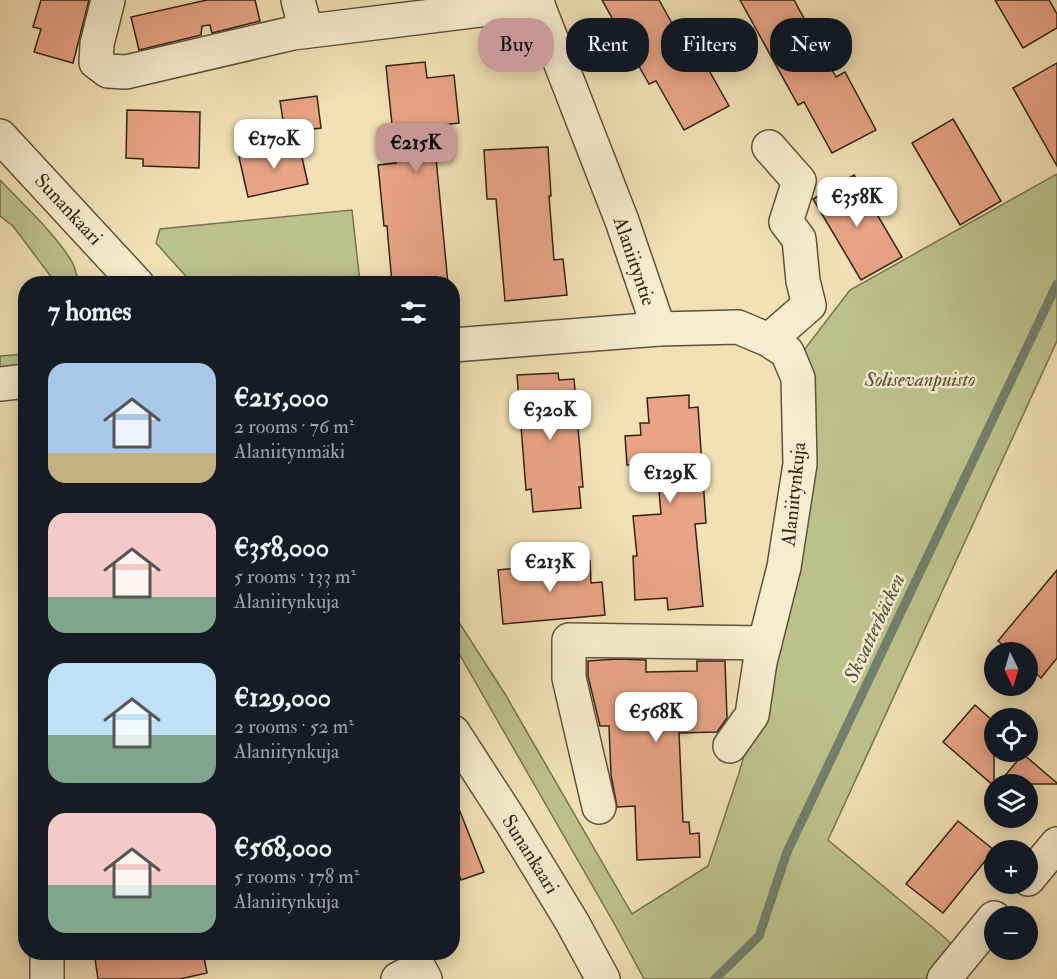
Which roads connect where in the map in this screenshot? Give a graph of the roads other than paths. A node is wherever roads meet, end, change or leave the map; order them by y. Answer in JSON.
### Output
{"nodes":[{"id":1,"x":108,"y":0,"type":"edge"},
{"id":2,"x":537,"y":1,"type":"edge"},
{"id":3,"x":299,"y":21,"type":"edge"},
{"id":4,"x":0,"y":136,"type":"edge"},
{"id":5,"x":769,"y":147,"type":"dead end"},
{"id":6,"x":130,"y":276,"type":"edge"},
{"id":7,"x":659,"y":329,"type":"junction"},
{"id":8,"x":769,"y":340,"type":"junction"},
{"id":9,"x":460,"y":344,"type":"edge"},
{"id":10,"x":18,"y":382,"type":"edge"},
{"id":11,"x":0,"y":384,"type":"edge"},
{"id":12,"x":763,"y":652,"type":"junction"},
{"id":13,"x":460,"y":743,"type":"edge"},
{"id":14,"x":730,"y":746,"type":"dead end"},
{"id":15,"x":599,"y":807,"type":"dead end"},
{"id":16,"x":1057,"y":844,"type":"edge"},
{"id":17,"x":1038,"y":867,"type":"edge"},
{"id":18,"x":1015,"y":894,"type":"edge"},
{"id":19,"x":1005,"y":906,"type":"edge"},
{"id":20,"x":984,"y":932,"type":"edge"},
{"id":21,"x":47,"y":960,"type":"edge"},
{"id":22,"x":953,"y":976,"type":"edge"},
{"id":23,"x":47,"y":979,"type":"edge"},
{"id":24,"x":603,"y":979,"type":"edge"}],
"edges":[{"from":1,"to":3,"type":"street"},
{"from":2,"to":3,"type":"street"},
{"from":2,"to":7,"type":"street","name":"Alaniityntie"},
{"from":4,"to":6,"type":"street","name":"Sunankaari"},
{"from":5,"to":8,"type":"street"},
{"from":7,"to":8,"type":"street","name":"Alaniitynkuja"},
{"from":7,"to":9,"type":"street","name":"Alaniityntie"},
{"from":8,"to":12,"type":"street","name":"Alaniitynkuja"},
{"from":10,"to":11,"type":"street"},
{"from":12,"to":14,"type":"street","name":"Alaniitynkuja"},
{"from":12,"to":15,"type":"street"},
{"from":13,"to":24,"type":"street","name":"Sunankaari"},
{"from":16,"to":17,"type":"street"},
{"from":18,"to":19,"type":"street"},
{"from":20,"to":22,"type":"street"},
{"from":21,"to":23,"type":"street"}]}
